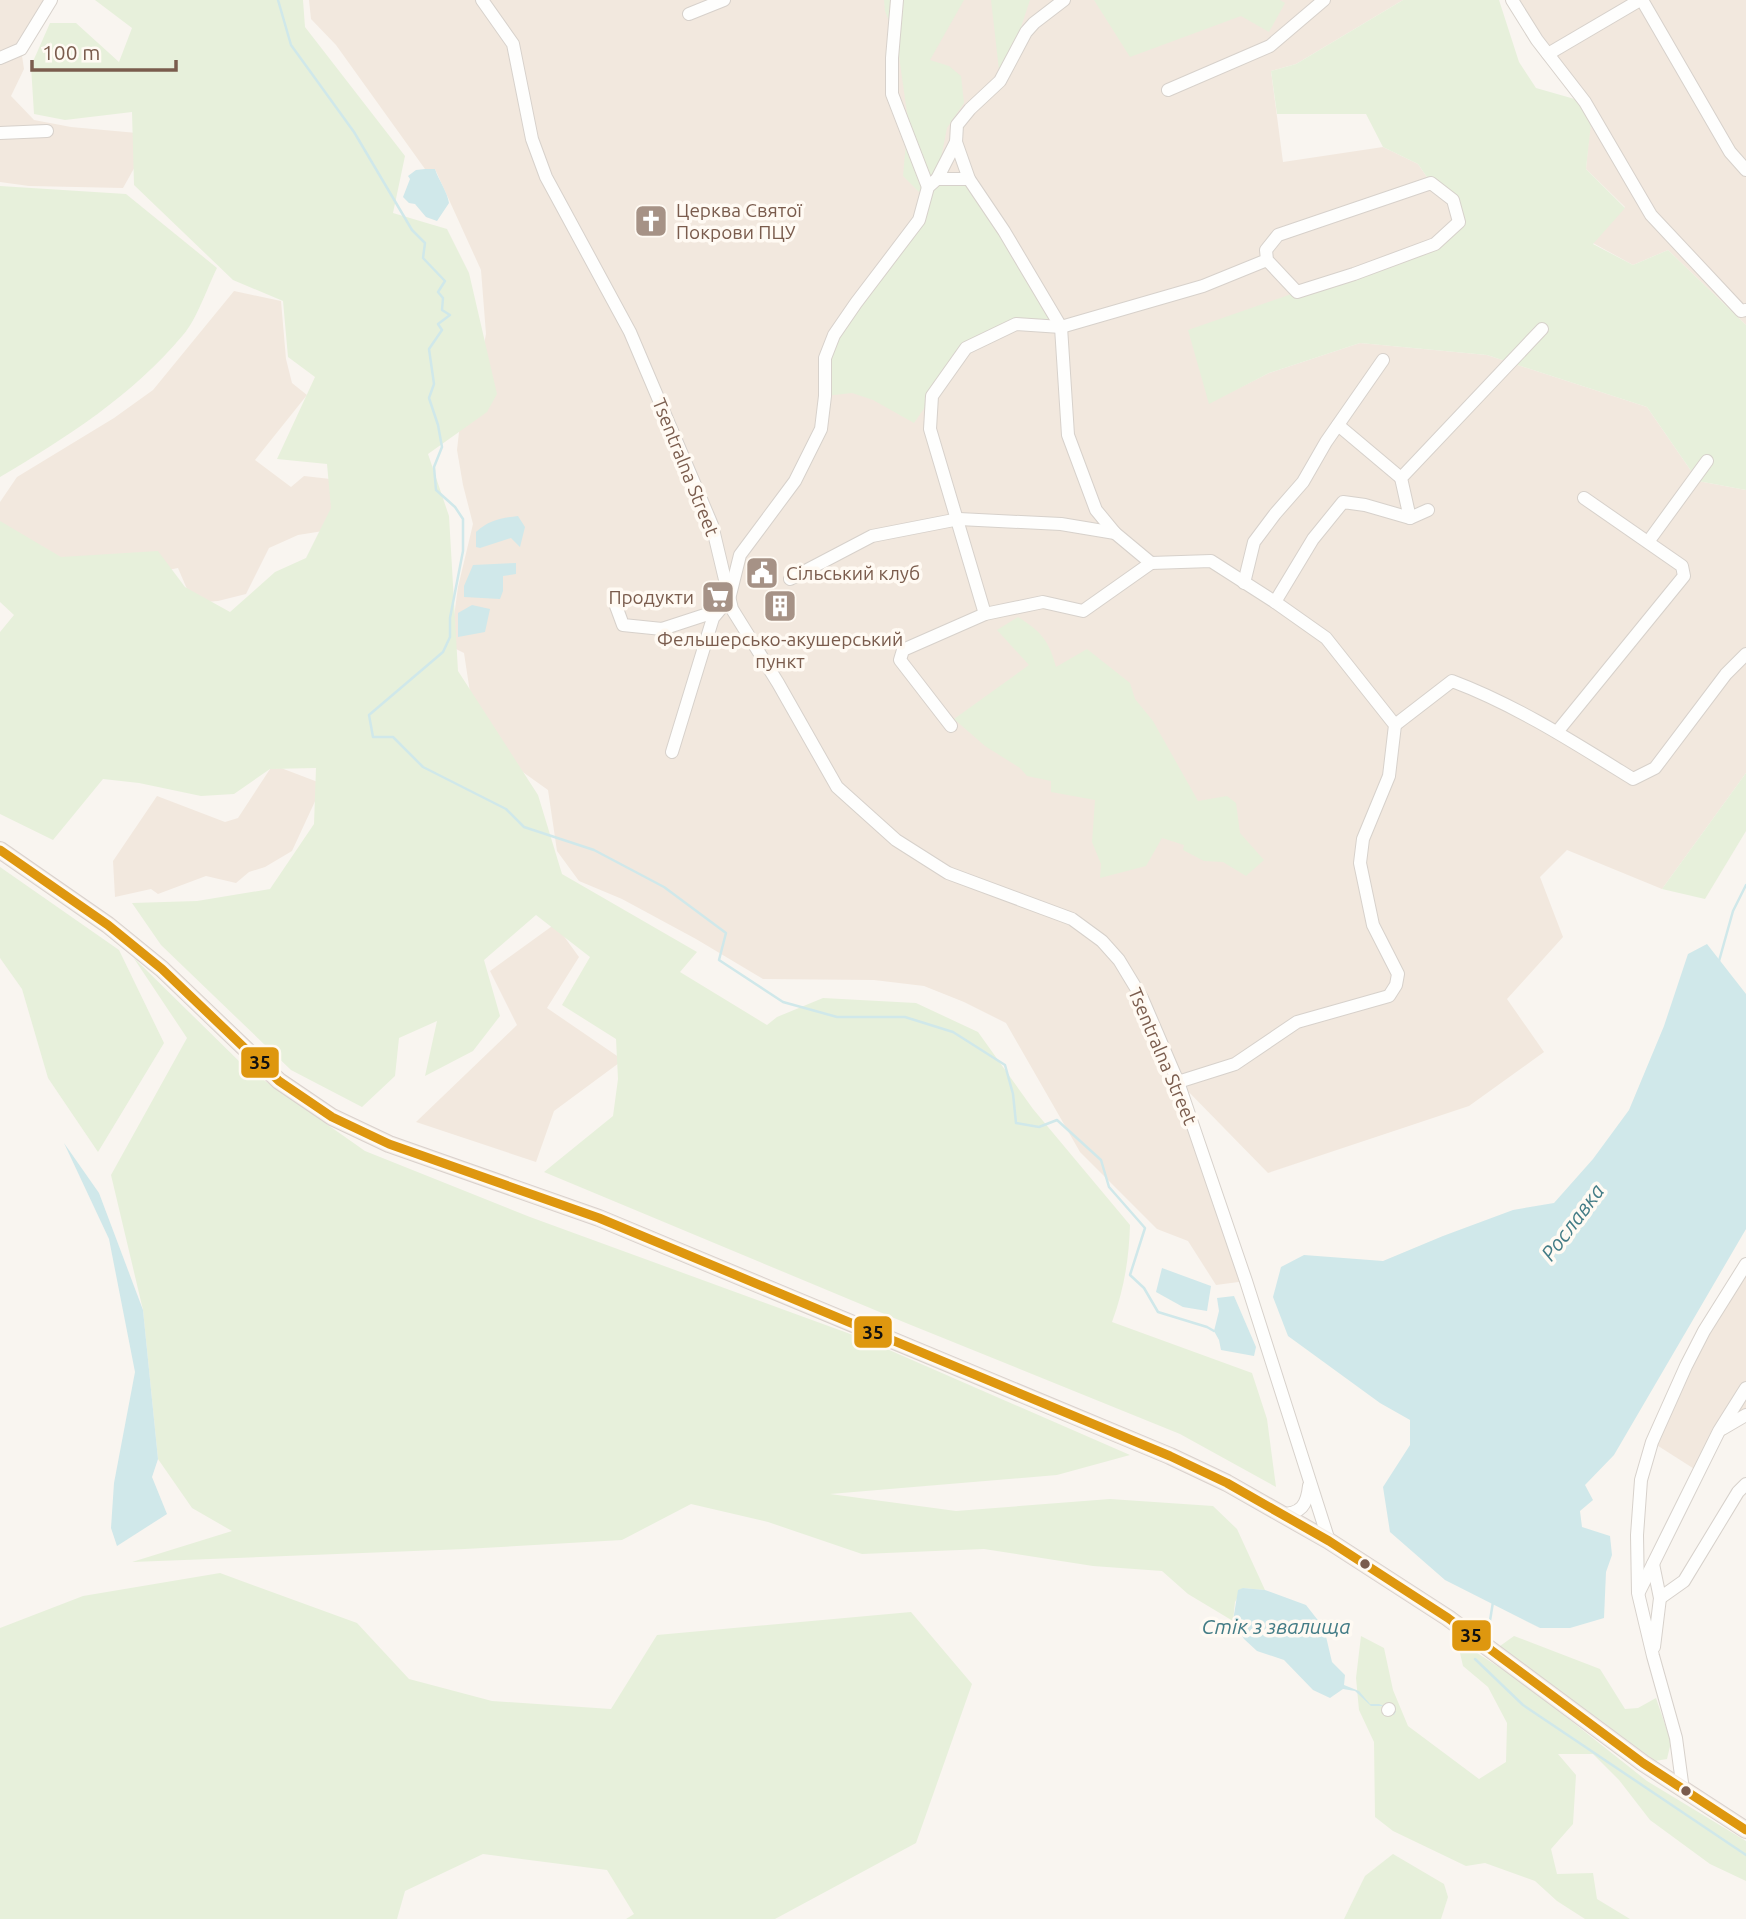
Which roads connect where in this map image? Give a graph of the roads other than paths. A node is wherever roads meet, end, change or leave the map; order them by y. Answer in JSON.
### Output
{"nodes":[{"id":1,"x":51,"y":0,"type":"edge"},
{"id":2,"x":482,"y":0,"type":"edge"},
{"id":3,"x":724,"y":0,"type":"edge"},
{"id":4,"x":897,"y":0,"type":"edge"},
{"id":5,"x":1064,"y":0,"type":"edge"},
{"id":6,"x":1324,"y":0,"type":"edge"},
{"id":7,"x":1512,"y":0,"type":"edge"},
{"id":8,"x":1641,"y":0,"type":"edge"},
{"id":9,"x":689,"y":14,"type":"dead end"},
{"id":10,"x":1548,"y":54,"type":"junction"},
{"id":11,"x":0,"y":58,"type":"edge"},
{"id":12,"x":1168,"y":90,"type":"dead end"},
{"id":13,"x":47,"y":131,"type":"dead end"},
{"id":14,"x":0,"y":133,"type":"edge"},
{"id":15,"x":956,"y":142,"type":"junction"},
{"id":16,"x":1746,"y":170,"type":"edge"},
{"id":17,"x":969,"y":179,"type":"junction"},
{"id":18,"x":933,"y":183,"type":"junction"},
{"id":19,"x":1267,"y":260,"type":"junction"},
{"id":20,"x":1746,"y":310,"type":"edge"},
{"id":21,"x":1061,"y":327,"type":"junction"},
{"id":22,"x":1542,"y":329,"type":"dead end"},
{"id":23,"x":1383,"y":360,"type":"dead end"},
{"id":24,"x":1338,"y":425,"type":"junction"},
{"id":25,"x":1707,"y":461,"type":"dead end"},
{"id":26,"x":1401,"y":478,"type":"junction"},
{"id":27,"x":1584,"y":498,"type":"dead end"},
{"id":28,"x":1428,"y":510,"type":"dead end"},
{"id":29,"x":959,"y":519,"type":"junction"},
{"id":30,"x":1410,"y":519,"type":"junction"},
{"id":31,"x":1115,"y":533,"type":"junction"},
{"id":32,"x":1648,"y":542,"type":"junction"},
{"id":33,"x":1151,"y":563,"type":"junction"},
{"id":34,"x":790,"y":579,"type":"dead end"},
{"id":35,"x":1244,"y":583,"type":"junction"},
{"id":36,"x":729,"y":599,"type":"junction"},
{"id":37,"x":1275,"y":602,"type":"junction"},
{"id":38,"x":616,"y":606,"type":"dead end"},
{"id":39,"x":985,"y":614,"type":"junction"},
{"id":40,"x":1746,"y":654,"type":"edge"},
{"id":41,"x":1395,"y":725,"type":"junction"},
{"id":42,"x":951,"y":726,"type":"dead end"},
{"id":43,"x":1557,"y":733,"type":"junction"},
{"id":44,"x":672,"y":752,"type":"dead end"},
{"id":45,"x":0,"y":850,"type":"edge"},
{"id":46,"x":1178,"y":1082,"type":"junction"},
{"id":47,"x":1746,"y":1264,"type":"edge"},
{"id":48,"x":1746,"y":1388,"type":"edge"},
{"id":49,"x":1746,"y":1415,"type":"edge"},
{"id":50,"x":1719,"y":1431,"type":"junction"},
{"id":51,"x":1309,"y":1479,"type":"junction"},
{"id":52,"x":1746,"y":1484,"type":"edge"},
{"id":53,"x":1281,"y":1514,"type":"junction"},
{"id":54,"x":1329,"y":1541,"type":"junction"},
{"id":55,"x":1653,"y":1564,"type":"junction"},
{"id":56,"x":1638,"y":1593,"type":"junction"},
{"id":57,"x":1660,"y":1598,"type":"junction"},
{"id":58,"x":1653,"y":1656,"type":"junction"},
{"id":59,"x":1683,"y":1790,"type":"junction"},
{"id":60,"x":1746,"y":1830,"type":"edge"}],
"edges":[{"from":1,"to":11,"type":"street"},
{"from":2,"to":36,"type":"street","name":"Tsentralna Street"},
{"from":3,"to":9,"type":"street"},
{"from":4,"to":18,"type":"street"},
{"from":5,"to":15,"type":"street"},
{"from":6,"to":12,"type":"street"},
{"from":7,"to":10,"type":"street"},
{"from":8,"to":10,"type":"street"},
{"from":8,"to":16,"type":"street"},
{"from":10,"to":20,"type":"street"},
{"from":13,"to":14,"type":"street"},
{"from":15,"to":17,"type":"street"},
{"from":15,"to":18,"type":"street"},
{"from":17,"to":18,"type":"street"},
{"from":17,"to":21,"type":"street"},
{"from":18,"to":36,"type":"street"},
{"from":19,"to":19,"type":"street"},
{"from":19,"to":21,"type":"street"},
{"from":21,"to":29,"type":"street"},
{"from":21,"to":31,"type":"street"},
{"from":22,"to":26,"type":"street"},
{"from":23,"to":24,"type":"street"},
{"from":24,"to":26,"type":"street"},
{"from":24,"to":35,"type":"street"},
{"from":25,"to":32,"type":"street"},
{"from":26,"to":30,"type":"street"},
{"from":27,"to":32,"type":"street"},
{"from":28,"to":30,"type":"street"},
{"from":29,"to":31,"type":"street"},
{"from":29,"to":34,"type":"street"},
{"from":29,"to":39,"type":"street"},
{"from":30,"to":37,"type":"street"},
{"from":31,"to":33,"type":"street"},
{"from":32,"to":43,"type":"street"},
{"from":33,"to":35,"type":"street"},
{"from":33,"to":39,"type":"street"},
{"from":35,"to":37,"type":"street"},
{"from":36,"to":38,"type":"street"},
{"from":36,"to":44,"type":"street"},
{"from":36,"to":46,"type":"street","name":"Tsentralna Street"},
{"from":37,"to":41,"type":"street"},
{"from":39,"to":42,"type":"street"},
{"from":40,"to":43,"type":"street"},
{"from":41,"to":43,"type":"street"},
{"from":41,"to":46,"type":"street"},
{"from":45,"to":53,"type":"main road"},
{"from":46,"to":51,"type":"street","name":"Tsentralna Street"},
{"from":47,"to":56,"type":"street"},
{"from":48,"to":50,"type":"street"},
{"from":49,"to":50,"type":"street"},
{"from":50,"to":55,"type":"street"},
{"from":51,"to":53,"type":"street"},
{"from":51,"to":54,"type":"street","name":"Tsentralna Street"},
{"from":52,"to":57,"type":"street"},
{"from":53,"to":54,"type":"main road"},
{"from":54,"to":59,"type":"main road"},
{"from":55,"to":56,"type":"street"},
{"from":55,"to":57,"type":"street"},
{"from":56,"to":58,"type":"street"},
{"from":57,"to":58,"type":"street"},
{"from":58,"to":59,"type":"street"},
{"from":59,"to":60,"type":"main road"}]}
